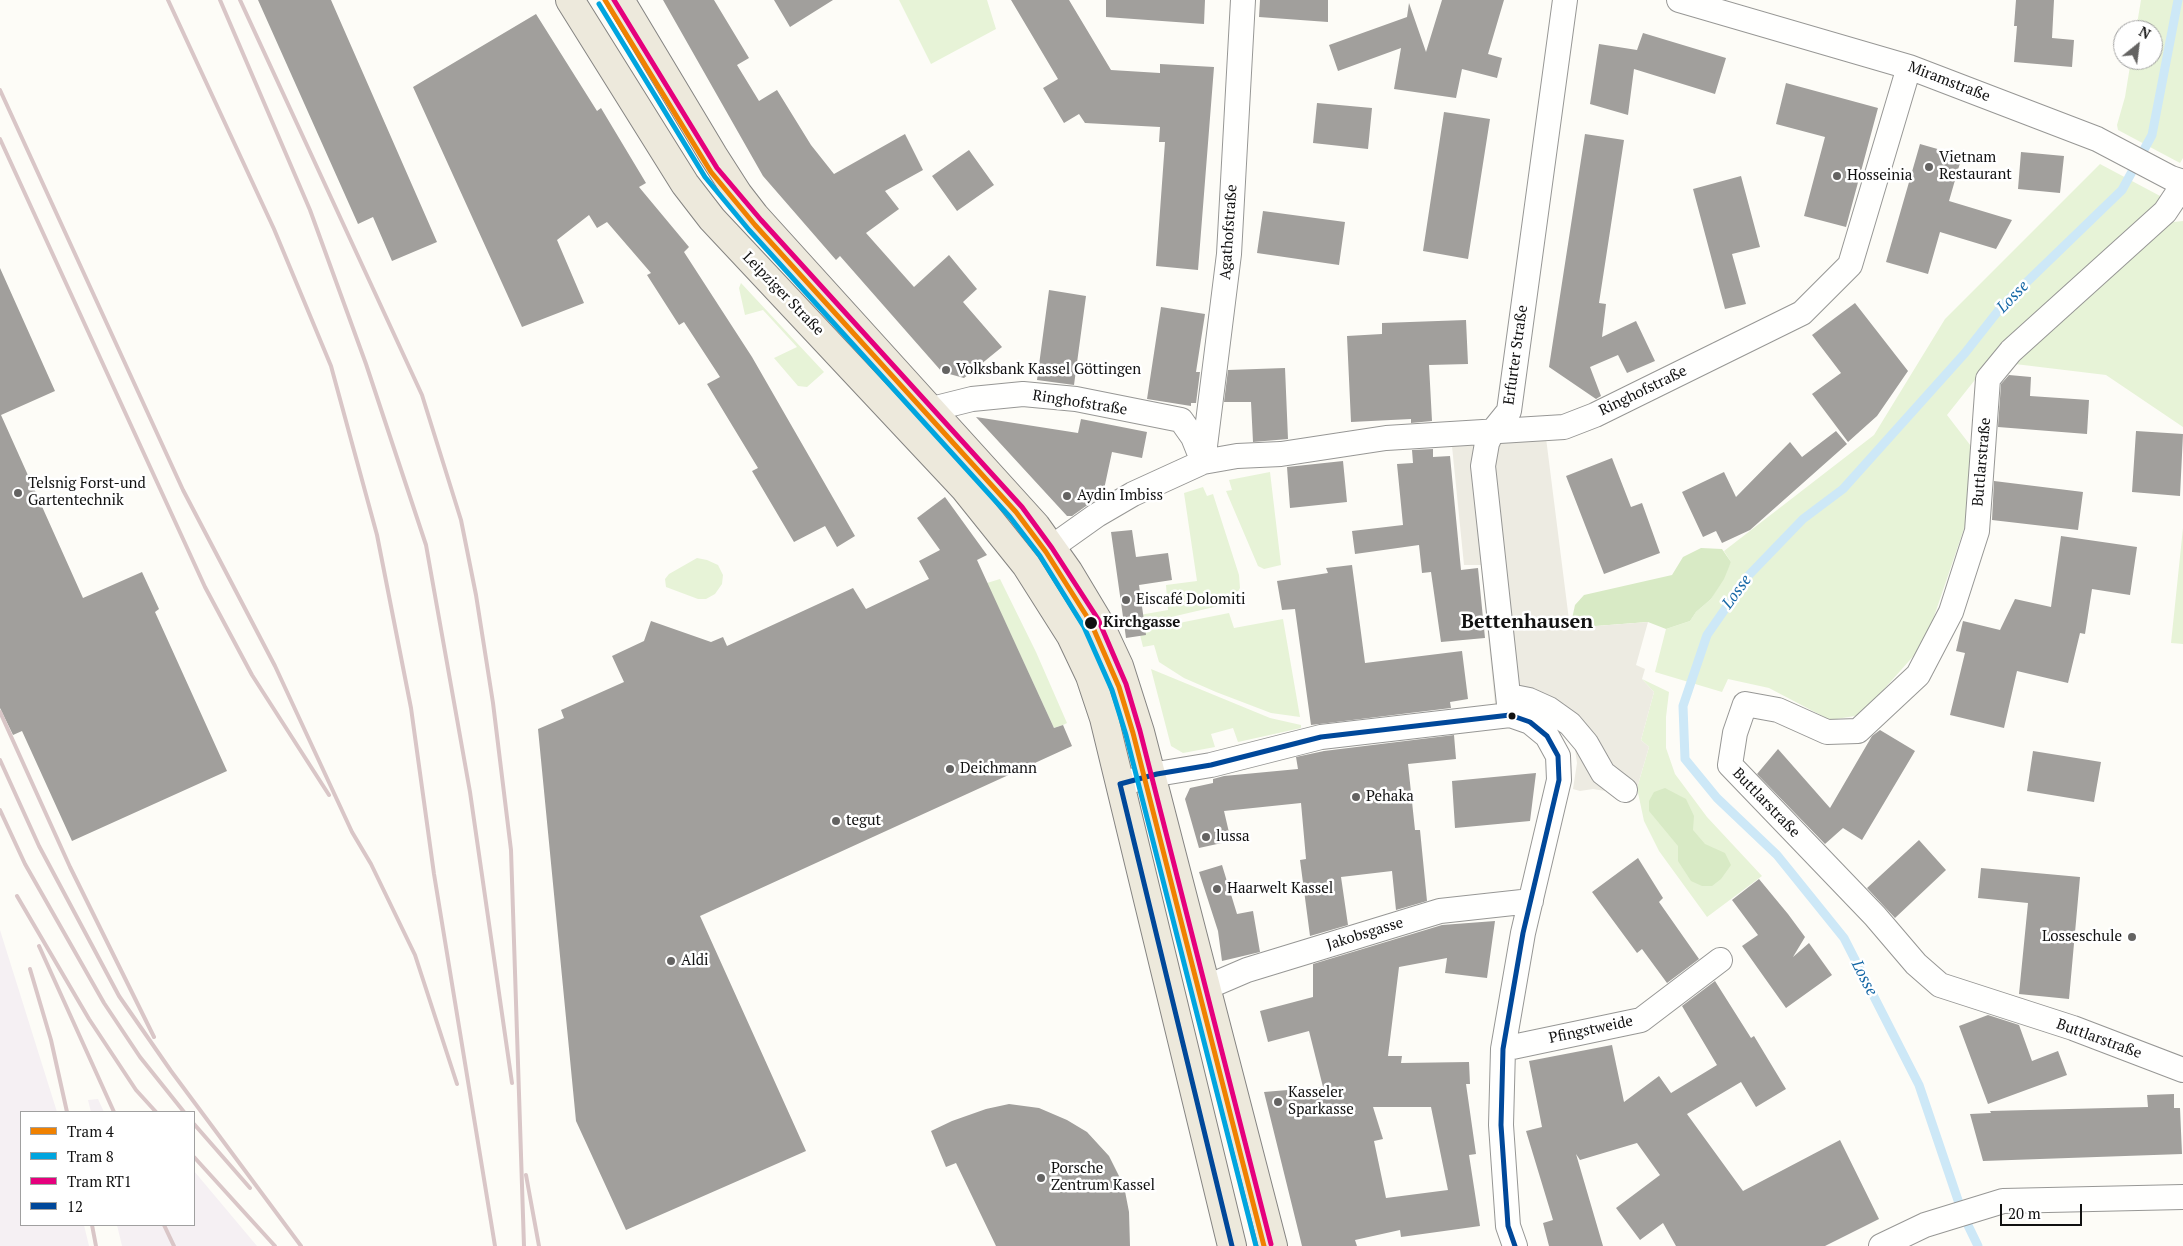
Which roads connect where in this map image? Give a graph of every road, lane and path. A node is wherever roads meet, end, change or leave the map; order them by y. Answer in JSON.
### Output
{"nodes":[{"id":1,"x":570,"y":0,"type":"edge"},
{"id":2,"x":620,"y":0,"type":"edge"},
{"id":3,"x":1243,"y":0,"type":"edge"},
{"id":4,"x":1565,"y":0,"type":"edge"},
{"id":5,"x":1679,"y":0,"type":"edge"},
{"id":6,"x":1706,"y":4,"type":"edge"},
{"id":7,"x":1909,"y":67,"type":"junction"},
{"id":8,"x":2179,"y":182,"type":"edge"},
{"id":9,"x":932,"y":409,"type":"junction"},
{"id":10,"x":1490,"y":438,"type":"junction"},
{"id":11,"x":1203,"y":462,"type":"junction"},
{"id":12,"x":1052,"y":547,"type":"junction"},
{"id":13,"x":1026,"y":565,"type":"junction"},
{"id":14,"x":1509,"y":705,"type":"junction"},
{"id":15,"x":1151,"y":776,"type":"junction"},
{"id":16,"x":1120,"y":784,"type":"junction"},
{"id":17,"x":1625,"y":790,"type":"dead end"},
{"id":18,"x":1531,"y":900,"type":"junction"},
{"id":19,"x":1720,"y":960,"type":"dead end"},
{"id":20,"x":1205,"y":988,"type":"junction"},
{"id":21,"x":1503,"y":1049,"type":"junction"},
{"id":22,"x":2183,"y":1070,"type":"edge"},
{"id":23,"x":2183,"y":1197,"type":"edge"},
{"id":24,"x":1232,"y":1246,"type":"edge"},
{"id":25,"x":1273,"y":1246,"type":"edge"},
{"id":26,"x":1515,"y":1246,"type":"edge"},
{"id":27,"x":1881,"y":1246,"type":"edge"}],
"edges":[{"from":1,"to":13,"type":"main road","name":"Leipziger Straße"},
{"from":2,"to":9,"type":"main road","name":"Leipziger Straße"},
{"from":3,"to":11,"type":"street","name":"Agathofstraße"},
{"from":4,"to":10,"type":"street","name":"Erfurter Straße"},
{"from":5,"to":6,"type":"street","name":"Miramstraße"},
{"from":6,"to":7,"type":"street","name":"Miramstraße"},
{"from":7,"to":8,"type":"street","name":"Miramstraße"},
{"from":7,"to":10,"type":"street","name":"Ringhofstraße"},
{"from":8,"to":22,"type":"street","name":"Buttlarstraße"},
{"from":9,"to":11,"type":"street","name":"Ringhofstraße"},
{"from":9,"to":12,"type":"main road","name":"Leipziger Straße"},
{"from":10,"to":11,"type":"street","name":"Ringhofstraße"},
{"from":10,"to":14,"type":"street","name":"Erfurter Straße"},
{"from":11,"to":12,"type":"street","name":"Ringhofstraße"},
{"from":12,"to":13,"type":"main road"},
{"from":12,"to":15,"type":"main road","name":"Leipziger Straße"},
{"from":13,"to":16,"type":"main road","name":"Leipziger Straße"},
{"from":14,"to":15,"type":"street"},
{"from":14,"to":17,"type":"street"},
{"from":14,"to":18,"type":"street"},
{"from":15,"to":16,"type":"street"},
{"from":15,"to":20,"type":"main road","name":"Leipziger Straße"},
{"from":16,"to":24,"type":"main road","name":"Leipziger Straße"},
{"from":18,"to":20,"type":"street","name":"Jakobsgasse"},
{"from":18,"to":21,"type":"street"},
{"from":19,"to":21,"type":"street","name":"Pfingstweide"},
{"from":20,"to":25,"type":"main road","name":"Leipziger Straße"},
{"from":21,"to":26,"type":"street"},
{"from":23,"to":27,"type":"street"}]}
